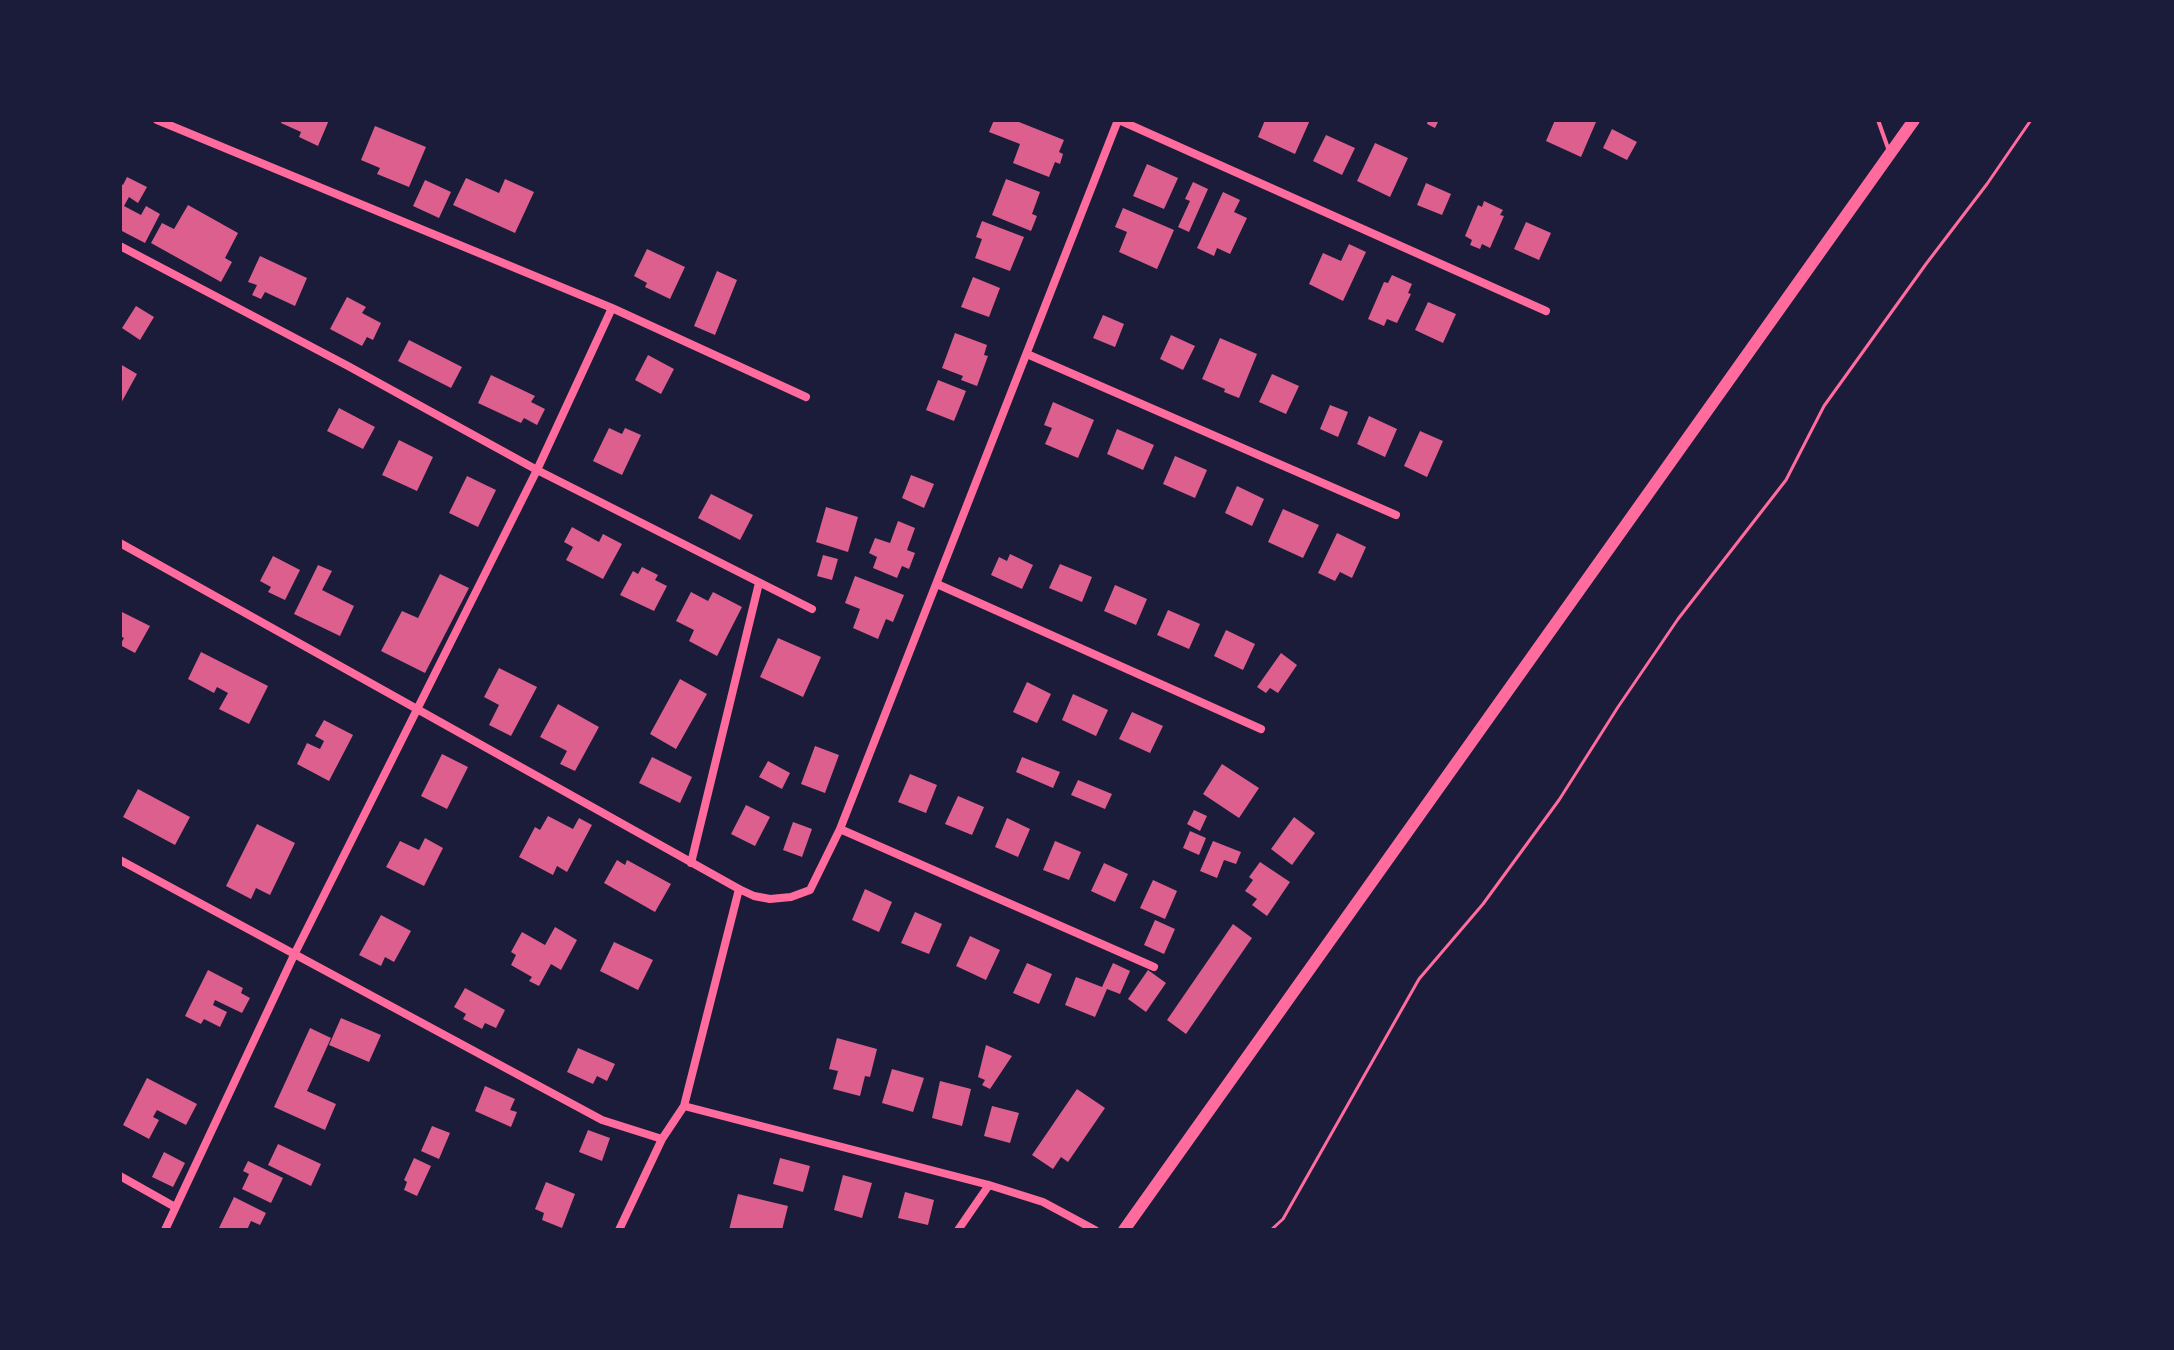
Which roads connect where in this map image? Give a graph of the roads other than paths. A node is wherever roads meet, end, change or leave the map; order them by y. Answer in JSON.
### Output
{"nodes":[{"id":1,"x":157,"y":120,"type":"edge"},
{"id":2,"x":1118,"y":120,"type":"edge"},
{"id":3,"x":1878,"y":120,"type":"edge"},
{"id":4,"x":1914,"y":120,"type":"edge"},
{"id":5,"x":1890,"y":154,"type":"junction"},
{"id":6,"x":120,"y":246,"type":"edge"},
{"id":7,"x":612,"y":308,"type":"junction"},
{"id":8,"x":1546,"y":311,"type":"dead end"},
{"id":9,"x":1027,"y":354,"type":"junction"},
{"id":10,"x":806,"y":397,"type":"dead end"},
{"id":11,"x":537,"y":470,"type":"junction"},
{"id":12,"x":1396,"y":515,"type":"dead end"},
{"id":13,"x":120,"y":543,"type":"edge"},
{"id":14,"x":759,"y":583,"type":"junction"},
{"id":15,"x":937,"y":584,"type":"junction"},
{"id":16,"x":812,"y":609,"type":"dead end"},
{"id":17,"x":417,"y":708,"type":"junction"},
{"id":18,"x":1261,"y":729,"type":"dead end"},
{"id":19,"x":840,"y":829,"type":"junction"},
{"id":20,"x":120,"y":860,"type":"edge"},
{"id":21,"x":691,"y":863,"type":"junction"},
{"id":22,"x":739,"y":889,"type":"junction"},
{"id":23,"x":294,"y":955,"type":"junction"},
{"id":24,"x":1154,"y":967,"type":"dead end"},
{"id":25,"x":684,"y":1106,"type":"junction"},
{"id":26,"x":662,"y":1139,"type":"junction"},
{"id":27,"x":120,"y":1176,"type":"edge"},
{"id":28,"x":989,"y":1185,"type":"junction"},
{"id":29,"x":175,"y":1207,"type":"junction"},
{"id":30,"x":165,"y":1230,"type":"edge"},
{"id":31,"x":619,"y":1230,"type":"edge"},
{"id":32,"x":958,"y":1230,"type":"edge"},
{"id":33,"x":1095,"y":1230,"type":"edge"},
{"id":34,"x":1124,"y":1230,"type":"edge"}],
"edges":[{"from":1,"to":7,"type":"street"},
{"from":2,"to":8,"type":"street"},
{"from":2,"to":9,"type":"street"},
{"from":3,"to":5,"type":"lane"},
{"from":4,"to":5,"type":"main road"},
{"from":5,"to":34,"type":"main road"},
{"from":6,"to":11,"type":"street"},
{"from":7,"to":10,"type":"street"},
{"from":7,"to":11,"type":"street"},
{"from":9,"to":12,"type":"street"},
{"from":9,"to":15,"type":"street"},
{"from":11,"to":14,"type":"street"},
{"from":11,"to":17,"type":"street"},
{"from":13,"to":17,"type":"street"},
{"from":14,"to":16,"type":"street"},
{"from":14,"to":21,"type":"street"},
{"from":15,"to":18,"type":"street"},
{"from":15,"to":19,"type":"street"},
{"from":17,"to":21,"type":"street"},
{"from":17,"to":23,"type":"street"},
{"from":19,"to":22,"type":"street"},
{"from":19,"to":24,"type":"street"},
{"from":20,"to":23,"type":"street"},
{"from":21,"to":22,"type":"street"},
{"from":22,"to":25,"type":"street"},
{"from":23,"to":26,"type":"street"},
{"from":23,"to":29,"type":"street"},
{"from":25,"to":26,"type":"street"},
{"from":25,"to":28,"type":"street"},
{"from":26,"to":31,"type":"street"},
{"from":27,"to":29,"type":"street"},
{"from":28,"to":32,"type":"street"},
{"from":28,"to":33,"type":"street"},
{"from":29,"to":30,"type":"street"}]}
